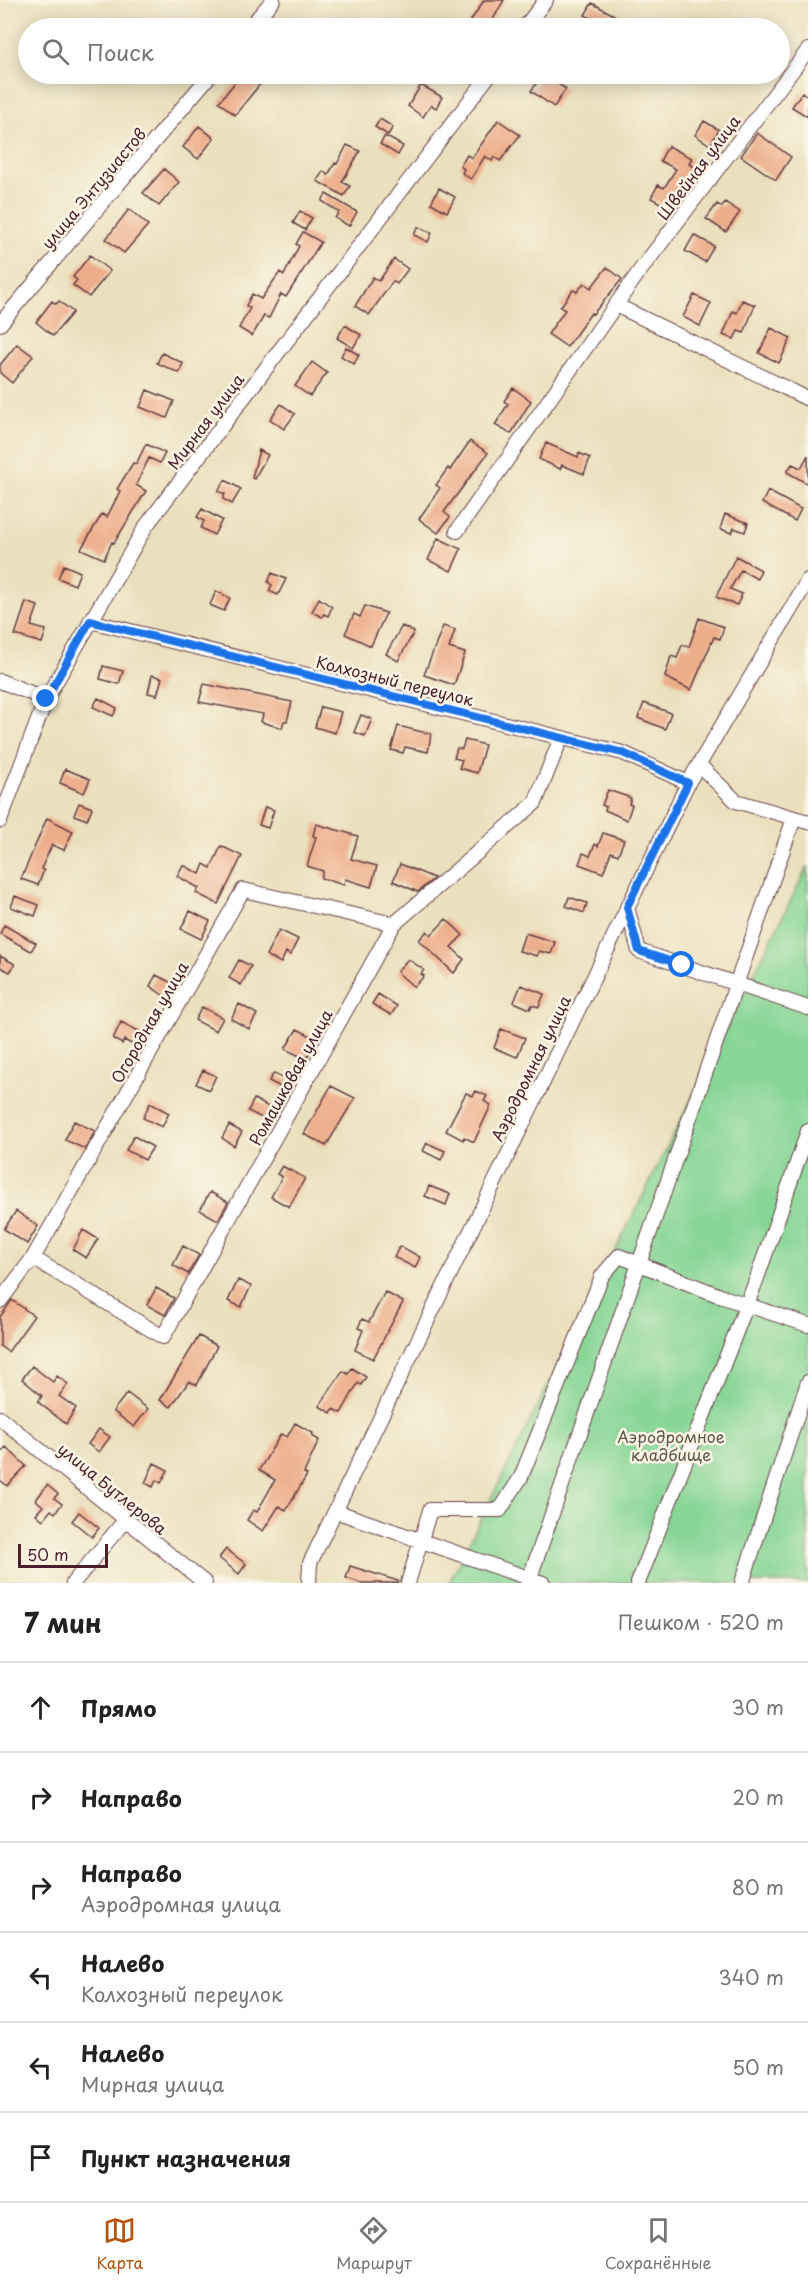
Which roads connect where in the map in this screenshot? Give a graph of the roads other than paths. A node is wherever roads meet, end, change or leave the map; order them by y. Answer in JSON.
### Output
{"nodes":[{"id":1,"x":273,"y":0,"type":"edge"},
{"id":2,"x":546,"y":0,"type":"edge"},
{"id":3,"x":258,"y":18,"type":"edge"},
{"id":4,"x":532,"y":18,"type":"edge"},
{"id":5,"x":808,"y":50,"type":"edge"},
{"id":6,"x":790,"y":74,"type":"edge"},
{"id":7,"x":203,"y":84,"type":"edge"},
{"id":8,"x":482,"y":84,"type":"edge"},
{"id":9,"x":782,"y":84,"type":"edge"},
{"id":10,"x":616,"y":305,"type":"junction"},
{"id":11,"x":0,"y":324,"type":"edge"},
{"id":12,"x":808,"y":399,"type":"edge"},
{"id":13,"x":457,"y":531,"type":"dead end"},
{"id":14,"x":808,"y":580,"type":"edge"},
{"id":15,"x":90,"y":621,"type":"junction"},
{"id":16,"x":0,"y":681,"type":"edge"},
{"id":17,"x":46,"y":699,"type":"junction"},
{"id":18,"x":561,"y":738,"type":"junction"},
{"id":19,"x":699,"y":765,"type":"junction"},
{"id":20,"x":688,"y":783,"type":"junction"},
{"id":21,"x":794,"y":818,"type":"junction"},
{"id":22,"x":0,"y":821,"type":"edge"},
{"id":23,"x":808,"y":822,"type":"edge"},
{"id":24,"x":627,"y":907,"type":"junction"},
{"id":25,"x":394,"y":924,"type":"junction"},
{"id":26,"x":738,"y":984,"type":"junction"},
{"id":27,"x":808,"y":1008,"type":"edge"},
{"id":28,"x":808,"y":1131,"type":"edge"},
{"id":29,"x":33,"y":1258,"type":"junction"},
{"id":30,"x":641,"y":1265,"type":"junction"},
{"id":31,"x":0,"y":1301,"type":"edge"},
{"id":32,"x":746,"y":1305,"type":"junction"},
{"id":33,"x":808,"y":1325,"type":"edge"},
{"id":34,"x":808,"y":1382,"type":"edge"},
{"id":35,"x":2,"y":1424,"type":"edge"},
{"id":36,"x":335,"y":1511,"type":"junction"},
{"id":37,"x":126,"y":1519,"type":"junction"},
{"id":38,"x":421,"y":1539,"type":"junction"},
{"id":39,"x":534,"y":1581,"type":"edge"},
{"id":40,"x":73,"y":1583,"type":"edge"},
{"id":41,"x":205,"y":1583,"type":"edge"},
{"id":42,"x":309,"y":1583,"type":"edge"},
{"id":43,"x":408,"y":1583,"type":"edge"},
{"id":44,"x":638,"y":1583,"type":"edge"},
{"id":45,"x":742,"y":1583,"type":"edge"}],
"edges":[{"from":1,"to":3,"type":"street"},
{"from":2,"to":4,"type":"street"},
{"from":5,"to":6,"type":"street","name":"Швейная улица"},
{"from":7,"to":11,"type":"street","name":"улица Энтузиастов"},
{"from":8,"to":15,"type":"street","name":"Мирная улица"},
{"from":9,"to":10,"type":"street","name":"Швейная улица"},
{"from":10,"to":12,"type":"street"},
{"from":10,"to":13,"type":"street","name":"Швейная улица"},
{"from":14,"to":19,"type":"street","name":"Аэродромная улица"},
{"from":15,"to":17,"type":"street","name":"Мирная улица"},
{"from":15,"to":18,"type":"street","name":"Колхозный переулок"},
{"from":16,"to":17,"type":"street"},
{"from":17,"to":22,"type":"street","name":"Мирная улица"},
{"from":18,"to":20,"type":"street","name":"Колхозный переулок"},
{"from":18,"to":25,"type":"street","name":"Ромашковая улица"},
{"from":19,"to":20,"type":"street","name":"Аэродромная улица"},
{"from":19,"to":21,"type":"street"},
{"from":20,"to":24,"type":"street","name":"Аэродромная улица"},
{"from":21,"to":23,"type":"street"},
{"from":21,"to":26,"type":"street"},
{"from":24,"to":26,"type":"street"},
{"from":24,"to":36,"type":"street","name":"Аэродромная улица"},
{"from":25,"to":29,"type":"street","name":"Огородная улица"},
{"from":25,"to":29,"type":"street","name":"Ромашковая улица"},
{"from":26,"to":27,"type":"street"},
{"from":26,"to":30,"type":"street"},
{"from":28,"to":32,"type":"street"},
{"from":29,"to":31,"type":"street","name":"Огородная улица"},
{"from":30,"to":32,"type":"street"},
{"from":30,"to":38,"type":"street"},
{"from":30,"to":39,"type":"street"},
{"from":32,"to":33,"type":"street"},
{"from":32,"to":44,"type":"street"},
{"from":34,"to":45,"type":"street"},
{"from":35,"to":37,"type":"street","name":"улица Бутлерова"},
{"from":36,"to":38,"type":"street"},
{"from":36,"to":42,"type":"street","name":"Аэродромная улица"},
{"from":37,"to":40,"type":"street"},
{"from":37,"to":41,"type":"street","name":"улица Бутлерова"},
{"from":38,"to":39,"type":"street"},
{"from":38,"to":43,"type":"street"}]}
